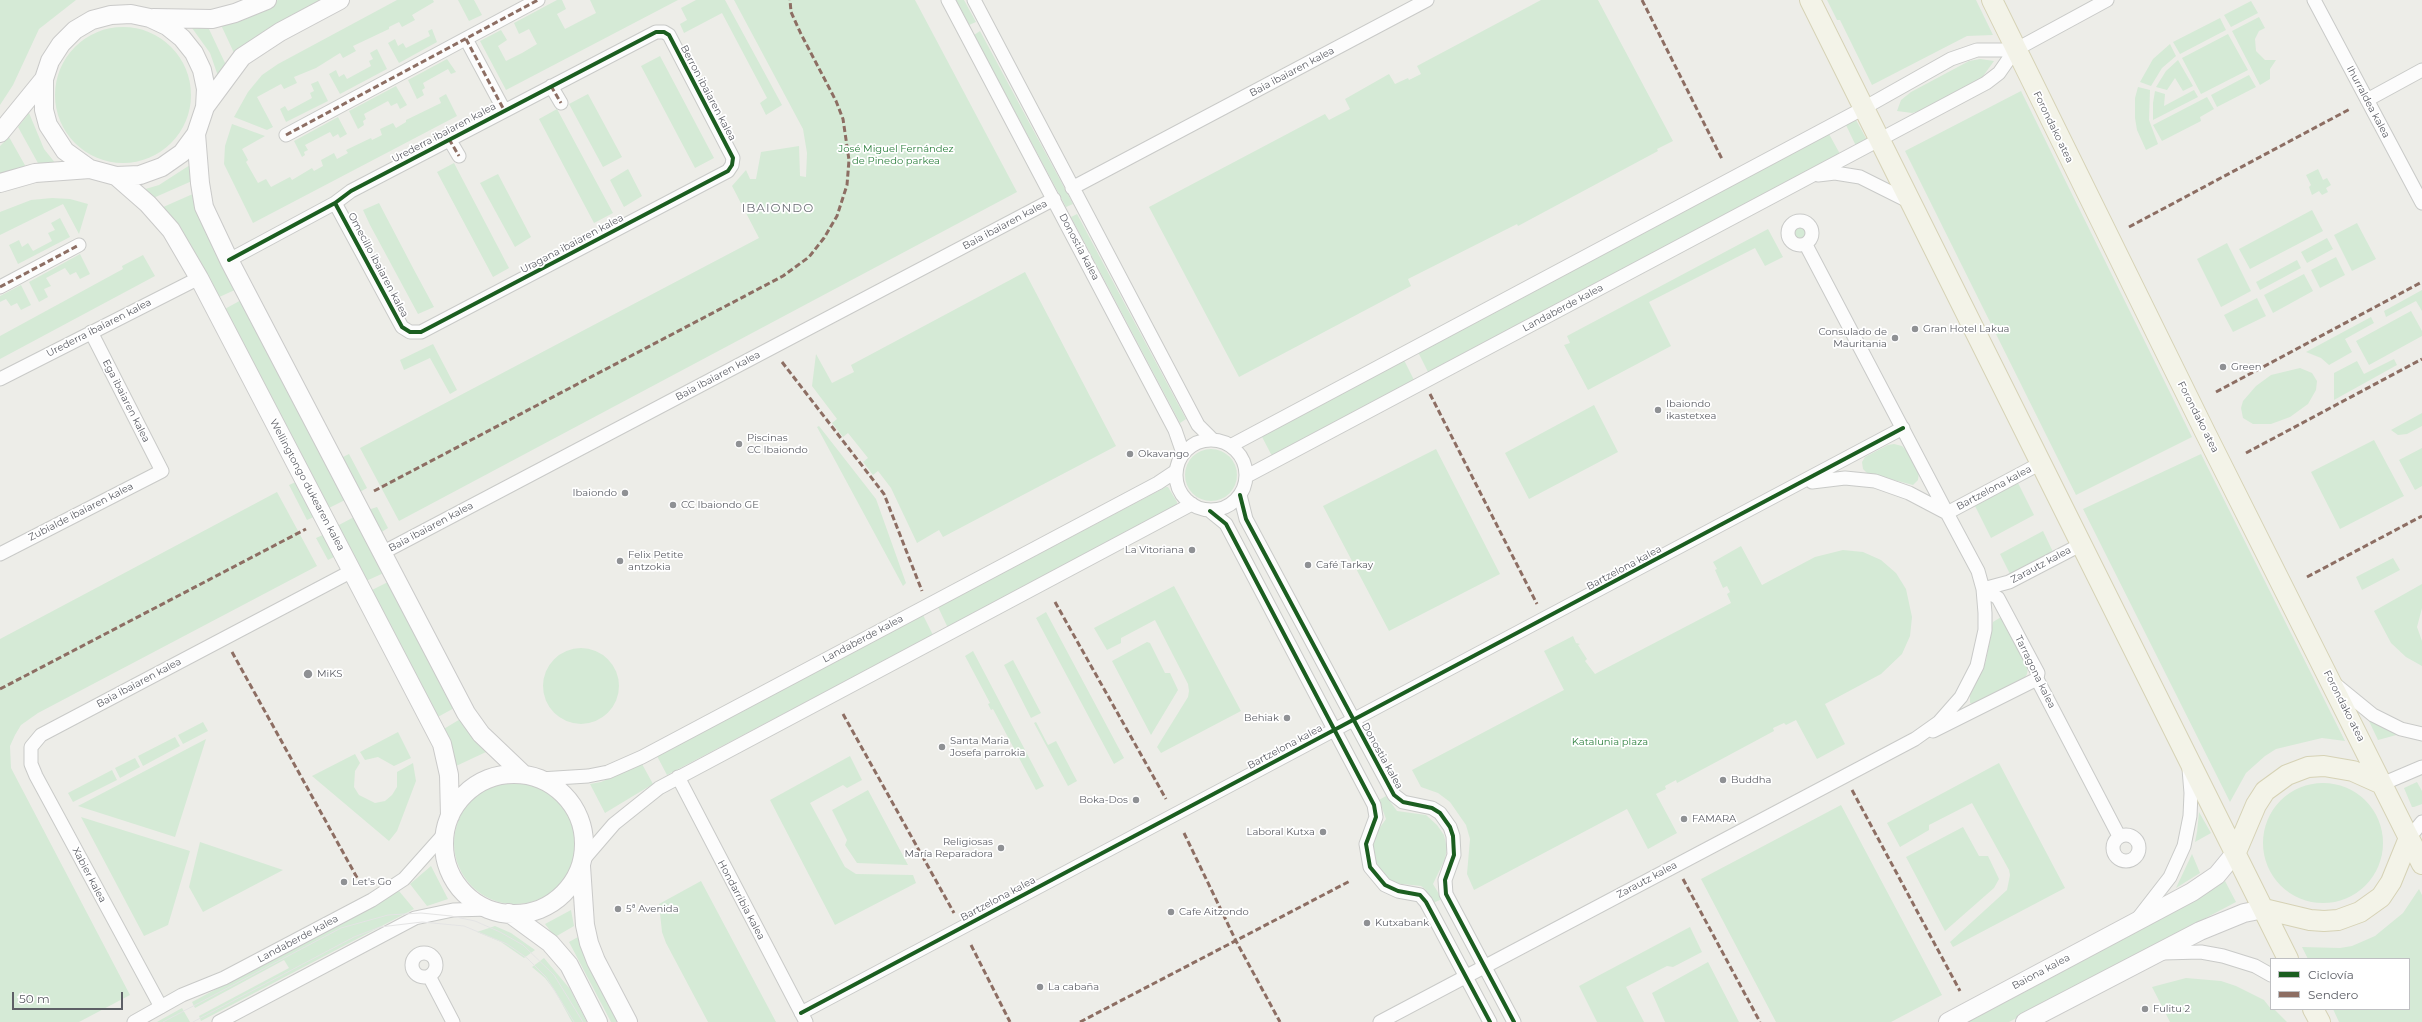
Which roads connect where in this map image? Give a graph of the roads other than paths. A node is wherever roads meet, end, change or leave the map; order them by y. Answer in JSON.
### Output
{"nodes":[{"id":1,"x":267,"y":0,"type":"edge"},
{"id":2,"x":340,"y":0,"type":"edge"},
{"id":3,"x":538,"y":0,"type":"edge"},
{"id":4,"x":948,"y":0,"type":"edge"},
{"id":5,"x":974,"y":0,"type":"edge"},
{"id":6,"x":1427,"y":0,"type":"edge"},
{"id":7,"x":1810,"y":0,"type":"edge"},
{"id":8,"x":1992,"y":0,"type":"edge"},
{"id":9,"x":2107,"y":0,"type":"edge"},
{"id":10,"x":2314,"y":0,"type":"edge"},
{"id":11,"x":150,"y":18,"type":"junction"},
{"id":12,"x":669,"y":35,"type":"joint"},
{"id":13,"x":466,"y":39,"type":"junction"},
{"id":14,"x":2015,"y":50,"type":"junction"},
{"id":15,"x":2422,"y":70,"type":"edge"},
{"id":16,"x":44,"y":80,"type":"junction"},
{"id":17,"x":551,"y":86,"type":"junction"},
{"id":18,"x":2367,"y":100,"type":"junction"},
{"id":19,"x":560,"y":103,"type":"dead end"},
{"id":20,"x":205,"y":107,"type":"junction"},
{"id":21,"x":1864,"y":108,"type":"junction"},
{"id":22,"x":504,"y":110,"type":"junction"},
{"id":23,"x":0,"y":133,"type":"edge"},
{"id":24,"x":196,"y":134,"type":"junction"},
{"id":25,"x":286,"y":135,"type":"dead end"},
{"id":26,"x":449,"y":139,"type":"junction"},
{"id":27,"x":1880,"y":140,"type":"junction"},
{"id":28,"x":459,"y":156,"type":"dead end"},
{"id":29,"x":733,"y":158,"type":"joint"},
{"id":30,"x":90,"y":170,"type":"junction"},
{"id":31,"x":1812,"y":175,"type":"junction"},
{"id":32,"x":116,"y":176,"type":"junction"},
{"id":33,"x":0,"y":183,"type":"edge"},
{"id":34,"x":1072,"y":188,"type":"junction"},
{"id":35,"x":1054,"y":199,"type":"junction"},
{"id":36,"x":335,"y":203,"type":"junction"},
{"id":37,"x":1912,"y":203,"type":"junction"},
{"id":38,"x":2422,"y":203,"type":"edge"},
{"id":39,"x":79,"y":245,"type":"dead end"},
{"id":40,"x":1806,"y":245,"type":"dead end"},
{"id":41,"x":229,"y":260,"type":"junction"},
{"id":42,"x":199,"y":278,"type":"junction"},
{"id":43,"x":0,"y":287,"type":"edge"},
{"id":44,"x":91,"y":332,"type":"junction"},
{"id":45,"x":410,"y":332,"type":"joint"},
{"id":46,"x":0,"y":379,"type":"edge"},
{"id":47,"x":1903,"y":428,"type":"junction"},
{"id":48,"x":1212,"y":439,"type":"junction"},
{"id":49,"x":1232,"y":445,"type":"junction"},
{"id":50,"x":1183,"y":453,"type":"junction"},
{"id":51,"x":2042,"y":463,"type":"junction"},
{"id":52,"x":162,"y":471,"type":"joint"},
{"id":53,"x":1176,"y":471,"type":"junction"},
{"id":54,"x":1247,"y":476,"type":"junction"},
{"id":55,"x":1789,"y":489,"type":"junction"},
{"id":56,"x":1240,"y":495,"type":"junction"},
{"id":57,"x":1192,"y":504,"type":"junction"},
{"id":58,"x":1210,"y":511,"type":"junction"},
{"id":59,"x":1947,"y":513,"type":"junction"},
{"id":60,"x":2082,"y":544,"type":"junction"},
{"id":61,"x":382,"y":553,"type":"junction"},
{"id":62,"x":0,"y":554,"type":"edge"},
{"id":63,"x":352,"y":571,"type":"junction"},
{"id":64,"x":1983,"y":590,"type":"junction"},
{"id":65,"x":2330,"y":679,"type":"junction"},
{"id":66,"x":2037,"y":680,"type":"junction"},
{"id":67,"x":1354,"y":720,"type":"junction"},
{"id":68,"x":1334,"y":730,"type":"junction"},
{"id":69,"x":2422,"y":734,"type":"edge"},
{"id":70,"x":1915,"y":739,"type":"junction"},
{"id":71,"x":34,"y":741,"type":"joint"},
{"id":72,"x":2188,"y":756,"type":"junction"},
{"id":73,"x":2422,"y":767,"type":"edge"},
{"id":74,"x":532,"y":776,"type":"junction"},
{"id":75,"x":678,"y":777,"type":"junction"},
{"id":76,"x":2382,"y":784,"type":"junction"},
{"id":77,"x":2422,"y":822,"type":"edge"},
{"id":78,"x":448,"y":825,"type":"junction"},
{"id":79,"x":2119,"y":836,"type":"dead end"},
{"id":80,"x":2409,"y":838,"type":"junction"},
{"id":81,"x":2236,"y":852,"type":"junction"},
{"id":82,"x":582,"y":863,"type":"junction"},
{"id":83,"x":2422,"y":864,"type":"edge"},
{"id":84,"x":490,"y":909,"type":"junction"},
{"id":85,"x":2264,"y":909,"type":"junction"},
{"id":86,"x":508,"y":913,"type":"junction"},
{"id":87,"x":2135,"y":922,"type":"junction"},
{"id":88,"x":2153,"y":954,"type":"junction"},
{"id":89,"x":2288,"y":958,"type":"edge"},
{"id":90,"x":1485,"y":967,"type":"junction"},
{"id":91,"x":2270,"y":974,"type":"edge"},
{"id":92,"x":429,"y":976,"type":"dead end"},
{"id":93,"x":1466,"y":977,"type":"junction"},
{"id":94,"x":161,"y":1006,"type":"junction"},
{"id":95,"x":2314,"y":1010,"type":"edge"},
{"id":96,"x":803,"y":1018,"type":"edge"},
{"id":97,"x":134,"y":1022,"type":"edge"},
{"id":98,"x":219,"y":1022,"type":"edge"},
{"id":99,"x":453,"y":1022,"type":"edge"},
{"id":100,"x":598,"y":1022,"type":"edge"},
{"id":101,"x":628,"y":1022,"type":"edge"},
{"id":102,"x":1380,"y":1022,"type":"edge"},
{"id":103,"x":1490,"y":1022,"type":"edge"},
{"id":104,"x":1514,"y":1022,"type":"edge"},
{"id":105,"x":1948,"y":1022,"type":"edge"},
{"id":106,"x":2024,"y":1022,"type":"edge"},
{"id":107,"x":2320,"y":1022,"type":"edge"}],
"edges":[{"from":1,"to":11,"type":"main road"},
{"from":2,"to":20,"type":"main road"},
{"from":3,"to":13,"type":"street"},
{"from":4,"to":35,"type":"street","name":"Donostia kalea"},
{"from":5,"to":34,"type":"street","name":"Donostia kalea"},
{"from":6,"to":34,"type":"street","name":"Baia ibaiaren kalea"},
{"from":7,"to":21,"type":"main road"},
{"from":8,"to":14,"type":"main road","name":"Forondako atea"},
{"from":9,"to":14,"type":"street"},
{"from":10,"to":18,"type":"street","name":"Ihurraldea kalea"},
{"from":11,"to":16,"type":"main road"},
{"from":11,"to":20,"type":"main road"},
{"from":12,"to":17,"type":"street","name":"Urederra ibaiaren kalea"},
{"from":12,"to":29,"type":"street","name":"Berron ibaiaren kalea"},
{"from":13,"to":22,"type":"street"},
{"from":13,"to":25,"type":"street"},
{"from":14,"to":21,"type":"street"},
{"from":14,"to":27,"type":"street"},
{"from":14,"to":65,"type":"main road","name":"Forondako atea"},
{"from":15,"to":18,"type":"street"},
{"from":16,"to":23,"type":"main road"},
{"from":16,"to":30,"type":"main road"},
{"from":17,"to":19,"type":"street"},
{"from":17,"to":22,"type":"street","name":"Urederra ibaiaren kalea"},
{"from":18,"to":38,"type":"street","name":"Ihurraldea kalea"},
{"from":20,"to":24,"type":"main road"},
{"from":21,"to":27,"type":"main road"},
{"from":21,"to":49,"type":"street"},
{"from":22,"to":26,"type":"street","name":"Urederra ibaiaren kalea"},
{"from":24,"to":32,"type":"main road"},
{"from":24,"to":41,"type":"main road"},
{"from":26,"to":28,"type":"street"},
{"from":26,"to":36,"type":"street","name":"Urederra ibaiaren kalea"},
{"from":27,"to":31,"type":"street","name":"Landaberde kalea"},
{"from":27,"to":37,"type":"main road"},
{"from":29,"to":45,"type":"street","name":"Uragana ibaiaren kalea"},
{"from":30,"to":32,"type":"main road"},
{"from":30,"to":33,"type":"main road"},
{"from":31,"to":37,"type":"street"},
{"from":31,"to":54,"type":"street","name":"Landaberde kalea"},
{"from":32,"to":42,"type":"main road","name":"Wellingtongo dukearen kalea"},
{"from":34,"to":48,"type":"street","name":"Donostia kalea"},
{"from":35,"to":50,"type":"street","name":"Donostia kalea"},
{"from":35,"to":61,"type":"street","name":"Baia ibaiaren kalea"},
{"from":36,"to":41,"type":"street","name":"Urederra ibaiaren kalea"},
{"from":36,"to":45,"type":"street","name":"Omecillo ibaiaren kalea"},
{"from":37,"to":51,"type":"main road"},
{"from":39,"to":43,"type":"street"},
{"from":40,"to":47,"type":"street"},
{"from":41,"to":61,"type":"main road"},
{"from":42,"to":44,"type":"street","name":"Urederra ibaiaren kalea"},
{"from":42,"to":63,"type":"main road","name":"Wellingtongo dukearen kalea"},
{"from":44,"to":46,"type":"street","name":"Urederra ibaiaren kalea"},
{"from":44,"to":52,"type":"street","name":"Ega ibaiaren kalea"},
{"from":47,"to":55,"type":"street","name":"Bartzelona kalea"},
{"from":47,"to":59,"type":"street"},
{"from":48,"to":49,"type":"street"},
{"from":48,"to":50,"type":"street"},
{"from":49,"to":54,"type":"street"},
{"from":50,"to":53,"type":"street"},
{"from":51,"to":59,"type":"street","name":"Bartzelona kalea"},
{"from":51,"to":60,"type":"main road"},
{"from":52,"to":62,"type":"street","name":"Zubialde ibaiaren kalea"},
{"from":53,"to":57,"type":"street"},
{"from":53,"to":74,"type":"street","name":"Landaberde kalea"},
{"from":54,"to":56,"type":"street"},
{"from":55,"to":59,"type":"street"},
{"from":55,"to":67,"type":"street","name":"Bartzelona kalea"},
{"from":56,"to":58,"type":"street"},
{"from":56,"to":67,"type":"street","name":"Donostia kalea"},
{"from":57,"to":58,"type":"street"},
{"from":57,"to":75,"type":"street"},
{"from":58,"to":68,"type":"street"},
{"from":59,"to":64,"type":"street"},
{"from":60,"to":64,"type":"street","name":"Zarautz kalea"},
{"from":60,"to":72,"type":"main road"},
{"from":61,"to":74,"type":"main road"},
{"from":63,"to":71,"type":"street","name":"Baia ibaiaren kalea"},
{"from":63,"to":78,"type":"main road","name":"Wellingtongo dukearen kalea"},
{"from":64,"to":66,"type":"street","name":"Tarragona kalea"},
{"from":64,"to":70,"type":"street","name":"Zarautz kalea"},
{"from":65,"to":69,"type":"street"},
{"from":65,"to":76,"type":"main road","name":"Forondako atea"},
{"from":66,"to":70,"type":"street","name":"Zarautz kalea"},
{"from":66,"to":79,"type":"street","name":"Tarragona kalea"},
{"from":67,"to":68,"type":"street","name":"Bartzelona kalea"},
{"from":67,"to":90,"type":"street","name":"Donostia kalea"},
{"from":68,"to":93,"type":"street"},
{"from":68,"to":96,"type":"street","name":"Bartzelona kalea"},
{"from":70,"to":90,"type":"street","name":"Zarautz kalea"},
{"from":71,"to":94,"type":"street","name":"Xabier kalea"},
{"from":72,"to":81,"type":"main road"},
{"from":72,"to":87,"type":"street","name":"Baiona kalea"},
{"from":73,"to":76,"type":"street"},
{"from":74,"to":78,"type":"main road"},
{"from":74,"to":82,"type":"main road"},
{"from":75,"to":82,"type":"street"},
{"from":75,"to":96,"type":"street","name":"Hondarribia kalea"},
{"from":76,"to":80,"type":"main road","name":"Forondako atea"},
{"from":76,"to":81,"type":"main road"},
{"from":77,"to":80,"type":"street"},
{"from":78,"to":84,"type":"main road"},
{"from":78,"to":94,"type":"street","name":"Landaberde kalea"},
{"from":80,"to":83,"type":"main road","name":"Forondako atea"},
{"from":80,"to":85,"type":"main road"},
{"from":81,"to":85,"type":"main road"},
{"from":81,"to":87,"type":"main road","name":"Baiona kalea"},
{"from":82,"to":86,"type":"main road"},
{"from":82,"to":101,"type":"main road"},
{"from":84,"to":86,"type":"main road"},
{"from":84,"to":98,"type":"street"},
{"from":85,"to":88,"type":"main road"},
{"from":85,"to":89,"type":"main road"},
{"from":86,"to":100,"type":"main road"},
{"from":87,"to":105,"type":"main road","name":"Baiona kalea"},
{"from":88,"to":91,"type":"street"},
{"from":88,"to":106,"type":"main road"},
{"from":90,"to":93,"type":"street","name":"Zarautz kalea"},
{"from":90,"to":104,"type":"street","name":"Donostia kalea"},
{"from":92,"to":99,"type":"street"},
{"from":93,"to":102,"type":"street","name":"Zarautz kalea"},
{"from":93,"to":103,"type":"street"},
{"from":94,"to":97,"type":"street","name":"Landaberde kalea"},
{"from":95,"to":107,"type":"main road"}]}
